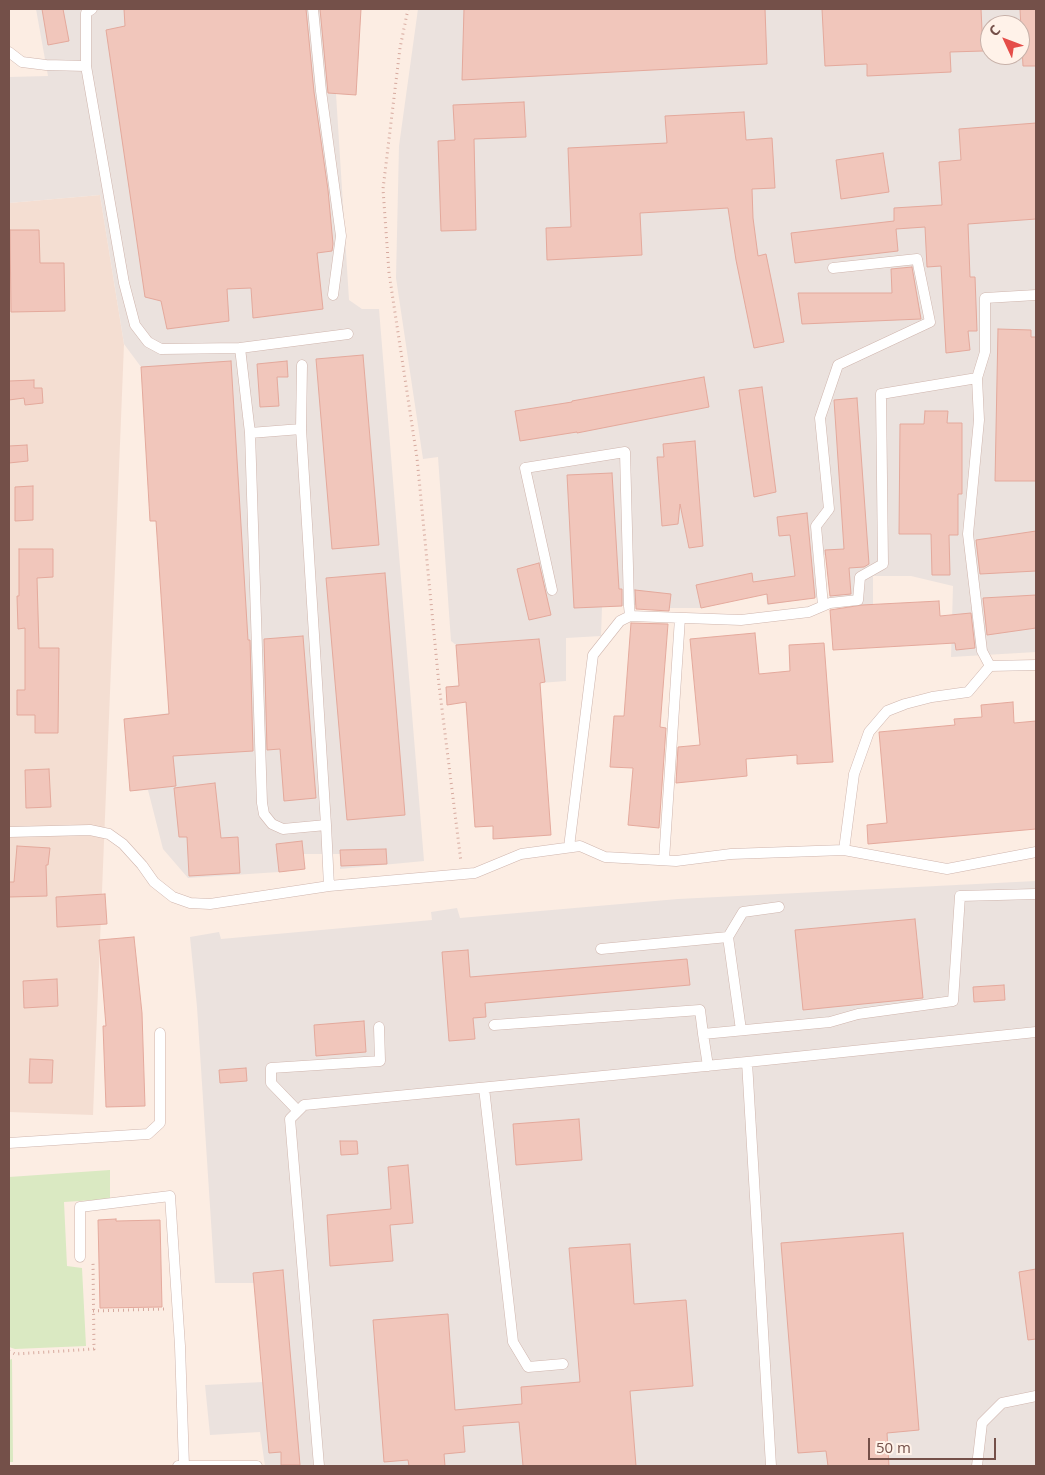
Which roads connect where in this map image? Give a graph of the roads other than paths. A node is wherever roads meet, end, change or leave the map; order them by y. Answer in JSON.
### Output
{"nodes":[{"id":1,"x":92,"y":9,"type":"edge"},
{"id":2,"x":313,"y":9,"type":"edge"},
{"id":3,"x":9,"y":52,"type":"edge"},
{"id":4,"x":86,"y":66,"type":"junction"},
{"id":5,"x":833,"y":268,"type":"dead end"},
{"id":6,"x":333,"y":295,"type":"dead end"},
{"id":7,"x":1036,"y":295,"type":"edge"},
{"id":8,"x":348,"y":334,"type":"dead end"},
{"id":9,"x":240,"y":348,"type":"junction"},
{"id":10,"x":302,"y":365,"type":"dead end"},
{"id":11,"x":977,"y":378,"type":"junction"},
{"id":12,"x":301,"y":429,"type":"junction"},
{"id":13,"x":250,"y":433,"type":"junction"},
{"id":14,"x":552,"y":590,"type":"dead end"},
{"id":15,"x":823,"y":606,"type":"junction"},
{"id":16,"x":630,"y":616,"type":"junction"},
{"id":17,"x":680,"y":618,"type":"junction"},
{"id":18,"x":1036,"y":665,"type":"edge"},
{"id":19,"x":990,"y":666,"type":"junction"},
{"id":20,"x":326,"y":825,"type":"junction"},
{"id":21,"x":9,"y":832,"type":"edge"},
{"id":22,"x":569,"y":847,"type":"junction"},
{"id":23,"x":844,"y":850,"type":"junction"},
{"id":24,"x":1036,"y":852,"type":"edge"},
{"id":25,"x":664,"y":860,"type":"junction"},
{"id":26,"x":329,"y":886,"type":"junction"},
{"id":27,"x":1036,"y":894,"type":"edge"},
{"id":28,"x":779,"y":907,"type":"dead end"},
{"id":29,"x":728,"y":936,"type":"junction"},
{"id":30,"x":600,"y":949,"type":"dead end"},
{"id":31,"x":494,"y":1025,"type":"dead end"},
{"id":32,"x":379,"y":1027,"type":"dead end"},
{"id":33,"x":741,"y":1030,"type":"junction"},
{"id":34,"x":1036,"y":1032,"type":"edge"},
{"id":35,"x":160,"y":1033,"type":"dead end"},
{"id":36,"x":703,"y":1034,"type":"junction"},
{"id":37,"x":747,"y":1062,"type":"junction"},
{"id":38,"x":708,"y":1066,"type":"junction"},
{"id":39,"x":484,"y":1088,"type":"junction"},
{"id":40,"x":298,"y":1111,"type":"junction"},
{"id":41,"x":9,"y":1143,"type":"edge"},
{"id":42,"x":80,"y":1257,"type":"road end"},
{"id":43,"x":563,"y":1364,"type":"dead end"},
{"id":44,"x":1036,"y":1396,"type":"edge"},
{"id":45,"x":178,"y":1466,"type":"edge"},
{"id":46,"x":184,"y":1466,"type":"edge"},
{"id":47,"x":257,"y":1466,"type":"edge"},
{"id":48,"x":319,"y":1466,"type":"edge"},
{"id":49,"x":771,"y":1466,"type":"edge"},
{"id":50,"x":977,"y":1466,"type":"edge"}],
"edges":[{"from":1,"to":4,"type":"lane"},
{"from":2,"to":6,"type":"lane"},
{"from":3,"to":4,"type":"lane"},
{"from":4,"to":9,"type":"lane"},
{"from":5,"to":15,"type":"lane"},
{"from":7,"to":11,"type":"lane"},
{"from":8,"to":9,"type":"lane"},
{"from":9,"to":13,"type":"lane"},
{"from":10,"to":12,"type":"lane"},
{"from":11,"to":15,"type":"lane"},
{"from":11,"to":19,"type":"lane"},
{"from":12,"to":13,"type":"lane"},
{"from":12,"to":20,"type":"lane"},
{"from":13,"to":20,"type":"lane"},
{"from":14,"to":16,"type":"lane"},
{"from":15,"to":17,"type":"lane"},
{"from":16,"to":17,"type":"lane"},
{"from":16,"to":22,"type":"lane"},
{"from":17,"to":25,"type":"lane"},
{"from":18,"to":19,"type":"lane"},
{"from":19,"to":23,"type":"lane"},
{"from":20,"to":26,"type":"lane"},
{"from":21,"to":26,"type":"lane"},
{"from":22,"to":25,"type":"lane"},
{"from":22,"to":26,"type":"lane"},
{"from":23,"to":24,"type":"lane"},
{"from":23,"to":25,"type":"lane"},
{"from":27,"to":33,"type":"lane"},
{"from":28,"to":29,"type":"lane"},
{"from":29,"to":30,"type":"lane"},
{"from":29,"to":33,"type":"lane"},
{"from":31,"to":36,"type":"lane"},
{"from":32,"to":40,"type":"lane"},
{"from":33,"to":36,"type":"lane"},
{"from":34,"to":37,"type":"lane"},
{"from":35,"to":41,"type":"lane"},
{"from":36,"to":38,"type":"lane"},
{"from":37,"to":38,"type":"lane"},
{"from":37,"to":49,"type":"lane"},
{"from":38,"to":39,"type":"lane"},
{"from":39,"to":40,"type":"lane"},
{"from":39,"to":43,"type":"lane"},
{"from":40,"to":48,"type":"lane"},
{"from":42,"to":46,"type":"lane"},
{"from":44,"to":50,"type":"lane"},
{"from":45,"to":46,"type":"lane"},
{"from":46,"to":47,"type":"lane"}]}
